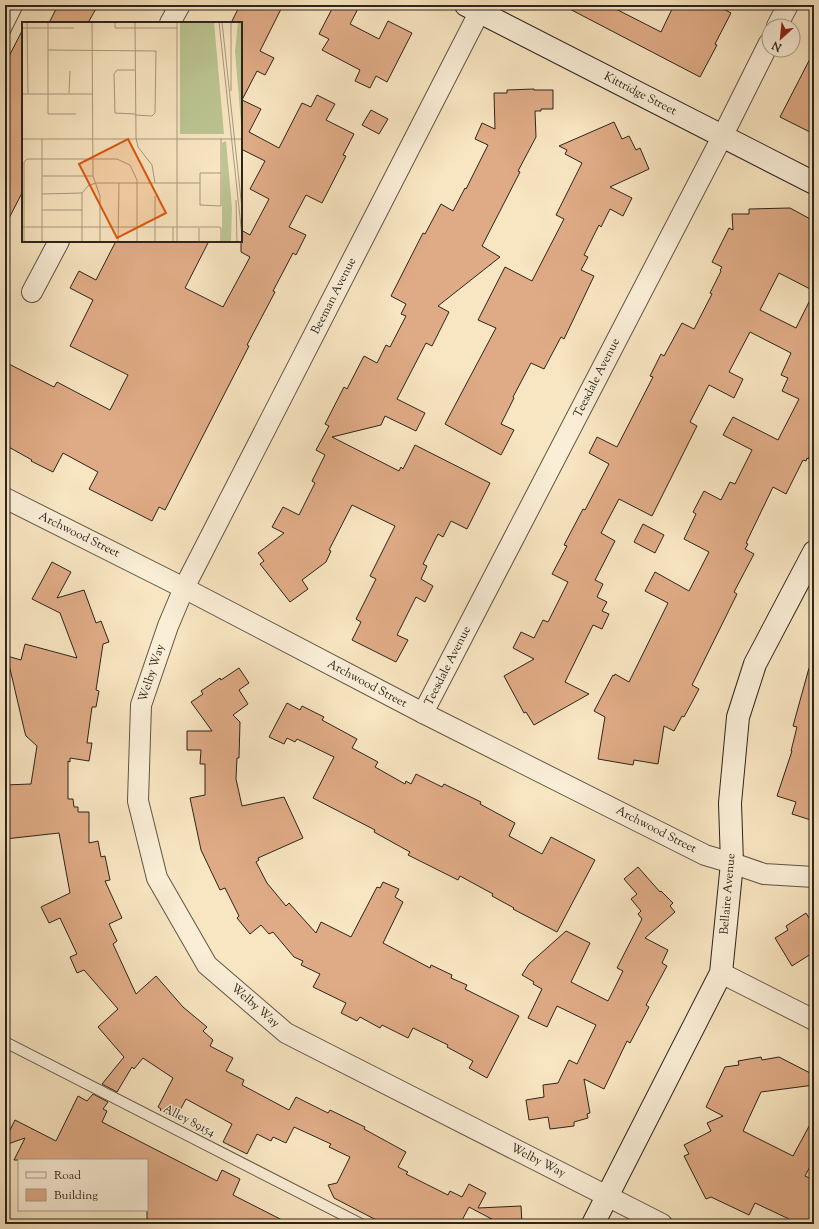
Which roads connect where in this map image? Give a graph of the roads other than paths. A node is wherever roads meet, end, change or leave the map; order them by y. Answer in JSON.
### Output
{"nodes":[{"id":1,"x":18,"y":5,"type":"edge"},
{"id":2,"x":180,"y":5,"type":"edge"},
{"id":3,"x":788,"y":5,"type":"edge"},
{"id":4,"x":476,"y":7,"type":"edge"},
{"id":5,"x":781,"y":18,"type":"edge"},
{"id":6,"x":171,"y":22,"type":"edge"},
{"id":7,"x":5,"y":31,"type":"edge"},
{"id":8,"x":762,"y":58,"type":"edge"},
{"id":9,"x":722,"y":137,"type":"junction"},
{"id":10,"x":814,"y":183,"type":"edge"},
{"id":11,"x":58,"y":242,"type":"edge"},
{"id":12,"x":32,"y":292,"type":"dead end"},
{"id":13,"x":5,"y":498,"type":"edge"},
{"id":14,"x":814,"y":552,"type":"edge"},
{"id":15,"x":184,"y":588,"type":"junction"},
{"id":16,"x":424,"y":713,"type":"junction"},
{"id":17,"x":732,"y":862,"type":"junction"},
{"id":18,"x":814,"y":877,"type":"edge"},
{"id":19,"x":721,"y":973,"type":"junction"},
{"id":20,"x":814,"y":1020,"type":"edge"},
{"id":21,"x":5,"y":1042,"type":"edge"},
{"id":22,"x":607,"y":1196,"type":"junction"},
{"id":23,"x":361,"y":1224,"type":"edge"},
{"id":24,"x":593,"y":1224,"type":"edge"},
{"id":25,"x":662,"y":1224,"type":"edge"}],
"edges":[{"from":1,"to":7,"type":"lane"},
{"from":2,"to":6,"type":"street"},
{"from":3,"to":5,"type":"street"},
{"from":4,"to":9,"type":"street","name":"Kittridge Street"},
{"from":4,"to":15,"type":"street","name":"Beeman Avenue"},
{"from":8,"to":9,"type":"street","name":"Teesdale Avenue"},
{"from":9,"to":10,"type":"street","name":"Kittridge Street"},
{"from":9,"to":16,"type":"street","name":"Teesdale Avenue"},
{"from":11,"to":12,"type":"street"},
{"from":13,"to":15,"type":"street","name":"Archwood Street"},
{"from":14,"to":17,"type":"street","name":"Bellaire Avenue"},
{"from":15,"to":16,"type":"street","name":"Archwood Street"},
{"from":15,"to":22,"type":"street","name":"Welby Way"},
{"from":16,"to":17,"type":"street","name":"Archwood Street"},
{"from":17,"to":18,"type":"street","name":"Archwood Street"},
{"from":17,"to":19,"type":"street","name":"Bellaire Avenue"},
{"from":19,"to":20,"type":"street"},
{"from":19,"to":22,"type":"street","name":"Bellaire Avenue"},
{"from":21,"to":23,"type":"lane","name":"Alley 89154"},
{"from":22,"to":24,"type":"street","name":"Bellaire Avenue"},
{"from":22,"to":25,"type":"street","name":"Welby Way"}]}
